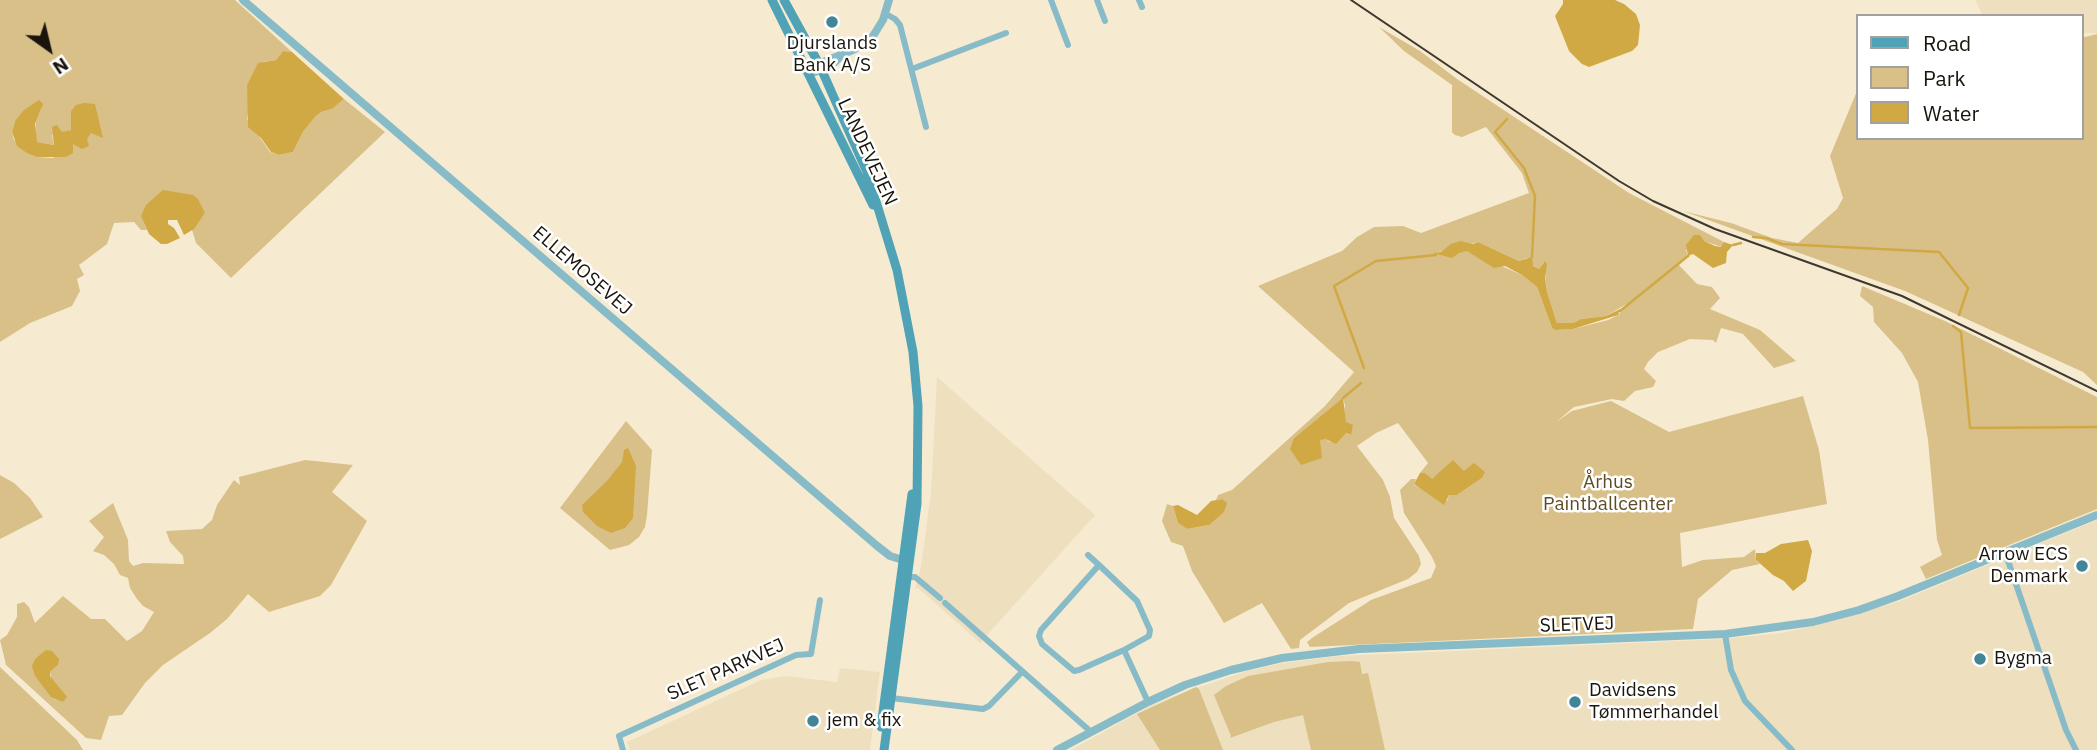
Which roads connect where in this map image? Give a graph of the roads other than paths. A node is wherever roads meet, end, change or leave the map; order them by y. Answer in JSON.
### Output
{"nodes":[{"id":1,"x":243,"y":0,"type":"edge"},
{"id":2,"x":772,"y":0,"type":"edge"},
{"id":3,"x":783,"y":0,"type":"edge"},
{"id":4,"x":888,"y":0,"type":"edge"},
{"id":5,"x":1051,"y":0,"type":"edge"},
{"id":6,"x":1097,"y":0,"type":"edge"},
{"id":7,"x":886,"y":14,"type":"junction"},
{"id":8,"x":1105,"y":21,"type":"dead end"},
{"id":9,"x":1006,"y":33,"type":"dead end"},
{"id":10,"x":1068,"y":45,"type":"dead end"},
{"id":11,"x":821,"y":67,"type":"junction"},
{"id":12,"x":912,"y":69,"type":"junction"},
{"id":13,"x":809,"y":73,"type":"junction"},
{"id":14,"x":926,"y":127,"type":"dead end"},
{"id":15,"x":890,"y":245,"type":"junction"},
{"id":16,"x":2097,"y":514,"type":"edge"},
{"id":17,"x":2004,"y":552,"type":"junction"},
{"id":18,"x":1088,"y":555,"type":"dead end"},
{"id":19,"x":907,"y":561,"type":"junction"},
{"id":20,"x":1099,"y":565,"type":"junction"},
{"id":21,"x":908,"y":577,"type":"junction"},
{"id":22,"x":820,"y":600,"type":"dead end"},
{"id":23,"x":1725,"y":634,"type":"junction"},
{"id":24,"x":1124,"y":650,"type":"junction"},
{"id":25,"x":1022,"y":672,"type":"junction"},
{"id":26,"x":891,"y":698,"type":"junction"},
{"id":27,"x":1148,"y":702,"type":"junction"},
{"id":28,"x":1090,"y":731,"type":"junction"},
{"id":29,"x":623,"y":750,"type":"edge"},
{"id":30,"x":878,"y":750,"type":"edge"},
{"id":31,"x":884,"y":750,"type":"edge"},
{"id":32,"x":1057,"y":750,"type":"edge"},
{"id":33,"x":1792,"y":750,"type":"edge"},
{"id":34,"x":2076,"y":750,"type":"edge"}],
"edges":[{"from":1,"to":19,"type":"street","name":"ELLEMOSEVEJ"},
{"from":2,"to":13,"type":"main road","name":"LANDEVEJEN"},
{"from":3,"to":11,"type":"main road","name":"LANDEVEJEN"},
{"from":4,"to":7,"type":"street"},
{"from":5,"to":10,"type":"street"},
{"from":6,"to":8,"type":"street"},
{"from":7,"to":11,"type":"street"},
{"from":7,"to":12,"type":"street"},
{"from":9,"to":12,"type":"street"},
{"from":11,"to":13,"type":"street"},
{"from":11,"to":15,"type":"main road","name":"LANDEVEJEN"},
{"from":12,"to":14,"type":"street"},
{"from":13,"to":15,"type":"main road","name":"LANDEVEJEN"},
{"from":15,"to":19,"type":"main road","name":"LANDEVEJEN"},
{"from":16,"to":17,"type":"street","name":"SLETVEJ"},
{"from":17,"to":23,"type":"street","name":"SLETVEJ"},
{"from":17,"to":34,"type":"street"},
{"from":18,"to":20,"type":"street"},
{"from":19,"to":21,"type":"main road"},
{"from":19,"to":30,"type":"main road"},
{"from":20,"to":24,"type":"street"},
{"from":20,"to":24,"type":"street"},
{"from":21,"to":25,"type":"street"},
{"from":21,"to":26,"type":"main road"},
{"from":22,"to":29,"type":"street","name":"SLET PARKVEJ"},
{"from":23,"to":27,"type":"street","name":"SLETVEJ"},
{"from":23,"to":33,"type":"street"},
{"from":24,"to":27,"type":"street"},
{"from":25,"to":26,"type":"street"},
{"from":25,"to":28,"type":"street"},
{"from":26,"to":31,"type":"main road"},
{"from":27,"to":28,"type":"street","name":"SLETVEJ"},
{"from":28,"to":32,"type":"street","name":"SLETVEJ"}]}
